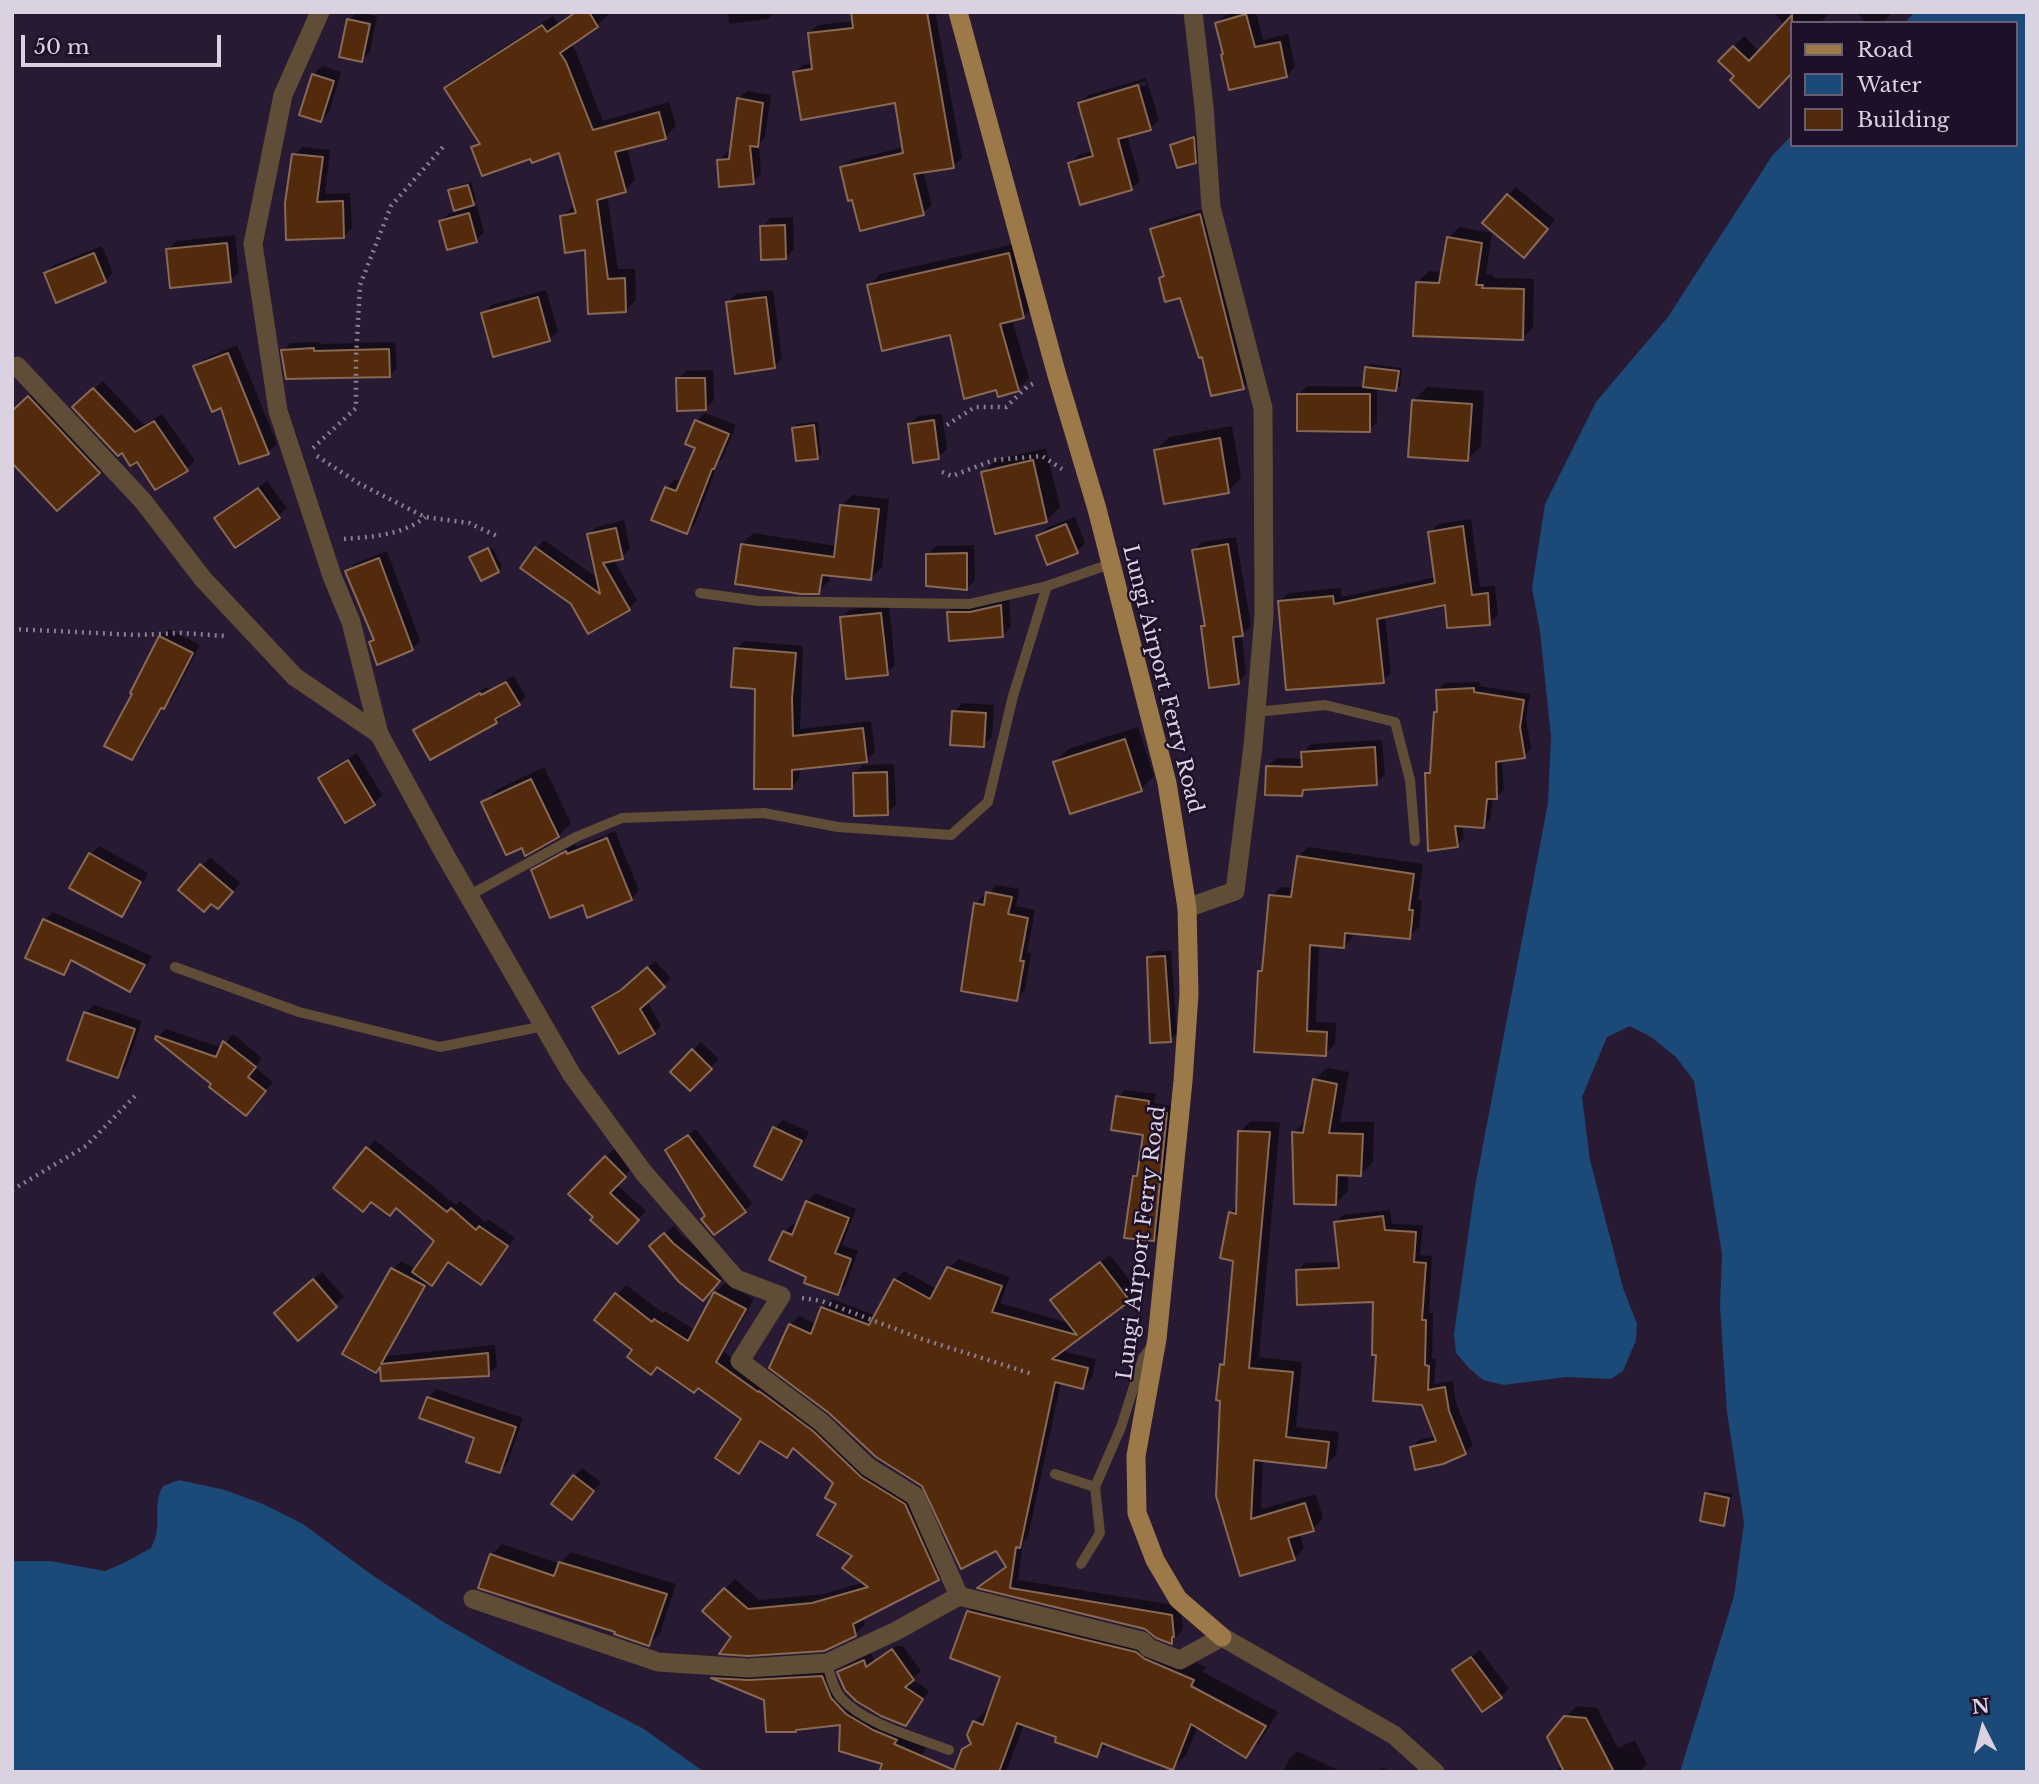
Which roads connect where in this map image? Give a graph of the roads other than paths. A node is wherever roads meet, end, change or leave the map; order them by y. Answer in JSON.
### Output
{"nodes":[{"id":1,"x":320,"y":12,"type":"edge"},
{"id":2,"x":958,"y":12,"type":"edge"},
{"id":3,"x":1193,"y":12,"type":"edge"},
{"id":4,"x":17,"y":366,"type":"dead end"},
{"id":5,"x":1110,"y":564,"type":"junction"},
{"id":6,"x":1047,"y":586,"type":"junction"},
{"id":7,"x":700,"y":593,"type":"dead end"},
{"id":8,"x":1256,"y":712,"type":"junction"},
{"id":9,"x":379,"y":734,"type":"junction"},
{"id":10,"x":1415,"y":841,"type":"dead end"},
{"id":11,"x":468,"y":896,"type":"junction"},
{"id":12,"x":1187,"y":908,"type":"junction"},
{"id":13,"x":175,"y":967,"type":"dead end"},
{"id":14,"x":544,"y":1026,"type":"junction"},
{"id":15,"x":1157,"y":1339,"type":"junction"},
{"id":16,"x":1055,"y":1474,"type":"dead end"},
{"id":17,"x":1094,"y":1487,"type":"junction"},
{"id":18,"x":1081,"y":1564,"type":"dead end"},
{"id":19,"x":959,"y":1596,"type":"junction"},
{"id":20,"x":473,"y":1599,"type":"dead end"},
{"id":21,"x":1222,"y":1637,"type":"junction"},
{"id":22,"x":827,"y":1663,"type":"junction"},
{"id":23,"x":949,"y":1750,"type":"dead end"},
{"id":24,"x":1435,"y":1772,"type":"edge"}],
"edges":[{"from":1,"to":9,"type":"street"},
{"from":2,"to":5,"type":"main road","name":"Lungi Airport Ferry Road"},
{"from":3,"to":8,"type":"street"},
{"from":4,"to":9,"type":"street"},
{"from":5,"to":6,"type":"lane"},
{"from":5,"to":12,"type":"main road","name":"Lungi Airport Ferry Road"},
{"from":6,"to":7,"type":"lane"},
{"from":6,"to":11,"type":"lane"},
{"from":8,"to":10,"type":"lane"},
{"from":8,"to":12,"type":"street"},
{"from":9,"to":11,"type":"street"},
{"from":11,"to":14,"type":"street"},
{"from":12,"to":15,"type":"main road","name":"Lungi Airport Ferry Road"},
{"from":13,"to":14,"type":"lane"},
{"from":14,"to":19,"type":"street"},
{"from":15,"to":17,"type":"lane"},
{"from":15,"to":21,"type":"main road","name":"Lungi Airport Ferry Road"},
{"from":16,"to":17,"type":"lane"},
{"from":17,"to":18,"type":"lane"},
{"from":19,"to":21,"type":"street"},
{"from":19,"to":22,"type":"street"},
{"from":20,"to":22,"type":"street"},
{"from":21,"to":24,"type":"street"},
{"from":22,"to":23,"type":"lane"}]}
